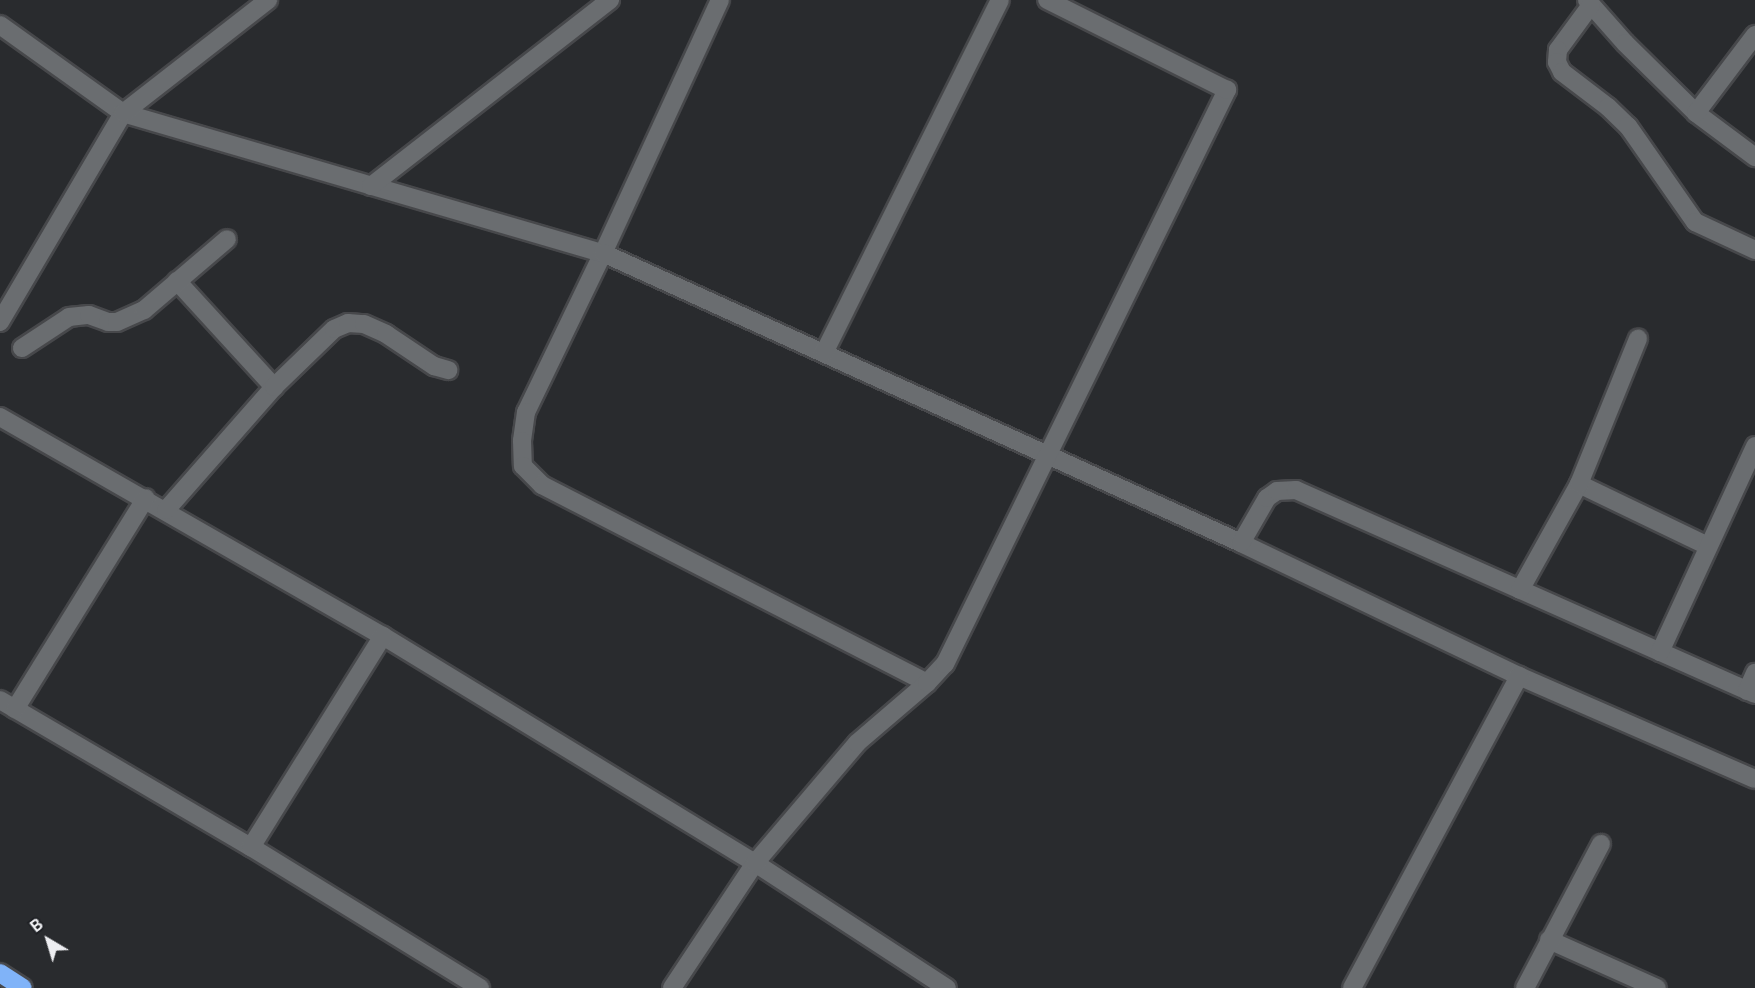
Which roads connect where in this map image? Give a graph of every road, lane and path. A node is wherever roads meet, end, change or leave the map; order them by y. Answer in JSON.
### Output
{"nodes":[{"id":1,"x":268,"y":0,"type":"edge"},
{"id":2,"x":610,"y":0,"type":"edge"},
{"id":3,"x":720,"y":0,"type":"edge"},
{"id":4,"x":1000,"y":0,"type":"edge"},
{"id":5,"x":1047,"y":0,"type":"edge"},
{"id":6,"x":1589,"y":3,"type":"edge"},
{"id":7,"x":0,"y":25,"type":"edge"},
{"id":8,"x":1755,"y":35,"type":"edge"},
{"id":9,"x":1696,"y":113,"type":"junction"},
{"id":10,"x":123,"y":114,"type":"junction"},
{"id":11,"x":1755,"y":157,"type":"edge"},
{"id":12,"x":371,"y":186,"type":"junction"},
{"id":13,"x":227,"y":239,"type":"dead end"},
{"id":14,"x":1755,"y":250,"type":"edge"},
{"id":15,"x":603,"y":253,"type":"junction"},
{"id":16,"x":177,"y":281,"type":"junction"},
{"id":17,"x":0,"y":322,"type":"edge"},
{"id":18,"x":1638,"y":339,"type":"dead end"},
{"id":19,"x":22,"y":348,"type":"dead end"},
{"id":20,"x":824,"y":353,"type":"junction"},
{"id":21,"x":448,"y":370,"type":"dead end"},
{"id":22,"x":274,"y":387,"type":"junction"},
{"id":23,"x":0,"y":417,"type":"edge"},
{"id":24,"x":1755,"y":446,"type":"edge"},
{"id":25,"x":1047,"y":454,"type":"junction"},
{"id":26,"x":1579,"y":484,"type":"junction"},
{"id":27,"x":146,"y":498,"type":"junction"},
{"id":28,"x":166,"y":510,"type":"junction"},
{"id":29,"x":1241,"y":543,"type":"junction"},
{"id":30,"x":1708,"y":546,"type":"junction"},
{"id":31,"x":1520,"y":590,"type":"junction"},
{"id":32,"x":383,"y":636,"type":"junction"},
{"id":33,"x":1660,"y":652,"type":"junction"},
{"id":34,"x":1755,"y":673,"type":"edge"},
{"id":35,"x":1519,"y":676,"type":"junction"},
{"id":36,"x":927,"y":683,"type":"junction"},
{"id":37,"x":1751,"y":692,"type":"edge"},
{"id":38,"x":7,"y":705,"type":"edge"},
{"id":39,"x":1755,"y":779,"type":"edge"},
{"id":40,"x":1601,"y":844,"type":"dead end"},
{"id":41,"x":250,"y":847,"type":"junction"},
{"id":42,"x":755,"y":863,"type":"junction"},
{"id":43,"x":1549,"y":940,"type":"junction"},
{"id":44,"x":0,"y":974,"type":"edge"},
{"id":45,"x":23,"y":988,"type":"edge"},
{"id":46,"x":480,"y":988,"type":"edge"},
{"id":47,"x":672,"y":988,"type":"edge"},
{"id":48,"x":947,"y":988,"type":"edge"},
{"id":49,"x":1352,"y":988,"type":"edge"},
{"id":50,"x":1525,"y":988,"type":"edge"},
{"id":51,"x":1658,"y":988,"type":"edge"}],
"edges":[{"from":1,"to":10,"type":"street"},
{"from":2,"to":12,"type":"street"},
{"from":3,"to":15,"type":"street"},
{"from":4,"to":20,"type":"street"},
{"from":5,"to":25,"type":"street"},
{"from":6,"to":9,"type":"street"},
{"from":6,"to":14,"type":"street"},
{"from":7,"to":10,"type":"street"},
{"from":8,"to":9,"type":"street"},
{"from":9,"to":11,"type":"street"},
{"from":10,"to":12,"type":"street"},
{"from":10,"to":17,"type":"street"},
{"from":12,"to":15,"type":"street"},
{"from":13,"to":16,"type":"street"},
{"from":15,"to":20,"type":"street"},
{"from":15,"to":36,"type":"street"},
{"from":16,"to":19,"type":"street"},
{"from":16,"to":22,"type":"street"},
{"from":18,"to":26,"type":"street"},
{"from":20,"to":25,"type":"street"},
{"from":21,"to":22,"type":"street"},
{"from":22,"to":28,"type":"street"},
{"from":23,"to":27,"type":"street"},
{"from":24,"to":30,"type":"street"},
{"from":25,"to":29,"type":"street"},
{"from":25,"to":36,"type":"street"},
{"from":26,"to":30,"type":"street"},
{"from":26,"to":31,"type":"street"},
{"from":27,"to":28,"type":"street"},
{"from":27,"to":38,"type":"street"},
{"from":28,"to":32,"type":"street"},
{"from":29,"to":31,"type":"street"},
{"from":29,"to":35,"type":"street"},
{"from":30,"to":33,"type":"street"},
{"from":31,"to":33,"type":"street"},
{"from":32,"to":41,"type":"street"},
{"from":32,"to":42,"type":"street"},
{"from":33,"to":37,"type":"street"},
{"from":34,"to":37,"type":"street"},
{"from":35,"to":39,"type":"street"},
{"from":35,"to":49,"type":"street"},
{"from":36,"to":42,"type":"street"},
{"from":38,"to":41,"type":"street"},
{"from":40,"to":43,"type":"street"},
{"from":41,"to":46,"type":"street"},
{"from":42,"to":47,"type":"street"},
{"from":42,"to":48,"type":"street"},
{"from":43,"to":50,"type":"street"},
{"from":43,"to":51,"type":"street"},
{"from":44,"to":45,"type":"highway"}]}
